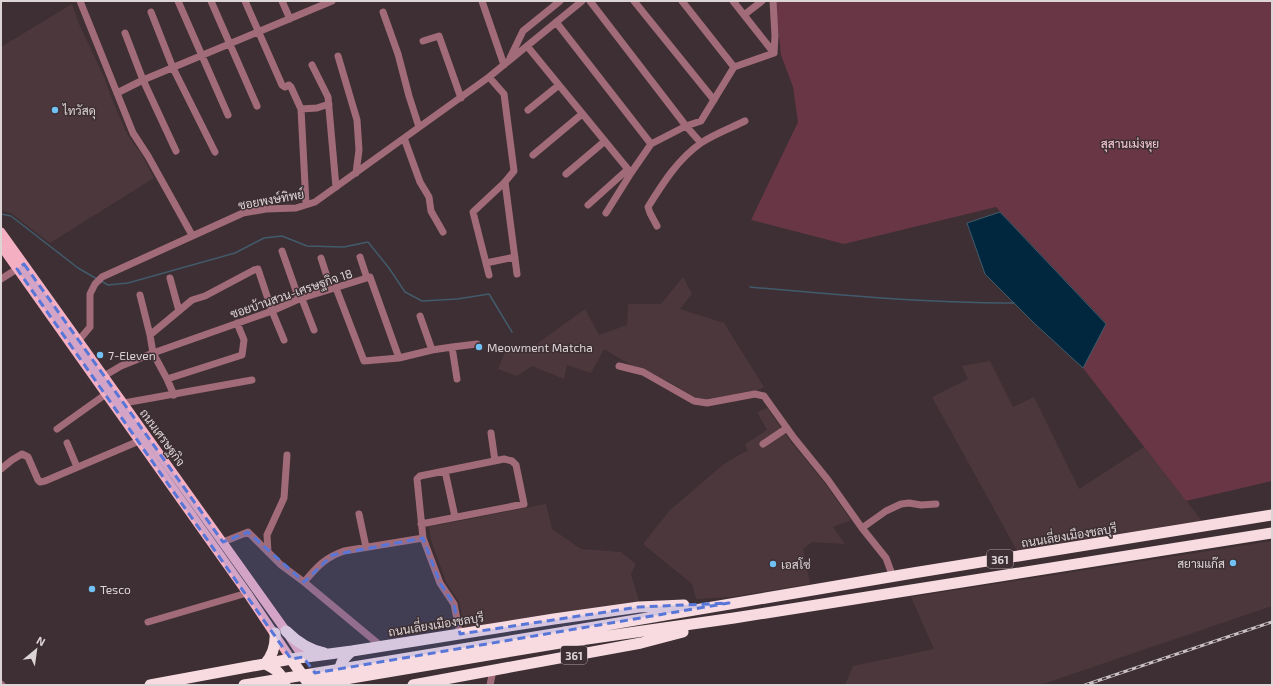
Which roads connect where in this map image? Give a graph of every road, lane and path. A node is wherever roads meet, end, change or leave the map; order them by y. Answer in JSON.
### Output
{"nodes":[{"id":1,"x":80,"y":1,"type":"edge"},
{"id":2,"x":178,"y":1,"type":"edge"},
{"id":3,"x":211,"y":1,"type":"edge"},
{"id":4,"x":245,"y":1,"type":"edge"},
{"id":5,"x":282,"y":1,"type":"edge"},
{"id":6,"x":332,"y":1,"type":"edge"},
{"id":7,"x":482,"y":1,"type":"edge"},
{"id":8,"x":560,"y":1,"type":"edge"},
{"id":9,"x":582,"y":1,"type":"edge"},
{"id":10,"x":590,"y":1,"type":"edge"},
{"id":11,"x":634,"y":1,"type":"edge"},
{"id":12,"x":682,"y":1,"type":"edge"},
{"id":13,"x":733,"y":1,"type":"edge"},
{"id":14,"x":762,"y":1,"type":"edge"},
{"id":15,"x":773,"y":1,"type":"edge"},
{"id":16,"x":317,"y":4,"type":"edge"},
{"id":17,"x":151,"y":12,"type":"dead end"},
{"id":18,"x":383,"y":12,"type":"dead end"},
{"id":19,"x":744,"y":15,"type":"junction"},
{"id":20,"x":290,"y":19,"type":"junction"},
{"id":21,"x":556,"y":22,"type":"junction"},
{"id":22,"x":125,"y":32,"type":"dead end"},
{"id":23,"x":259,"y":32,"type":"junction"},
{"id":24,"x":423,"y":41,"type":"dead end"},
{"id":25,"x":230,"y":44,"type":"junction"},
{"id":26,"x":527,"y":46,"type":"junction"},
{"id":27,"x":774,"y":53,"type":"junction"},
{"id":28,"x":202,"y":56,"type":"junction"},
{"id":29,"x":338,"y":56,"type":"dead end"},
{"id":30,"x":507,"y":62,"type":"junction"},
{"id":31,"x":312,"y":65,"type":"dead end"},
{"id":32,"x":734,"y":67,"type":"junction"},
{"id":33,"x":173,"y":68,"type":"junction"},
{"id":34,"x":489,"y":77,"type":"junction"},
{"id":35,"x":143,"y":80,"type":"junction"},
{"id":36,"x":559,"y":85,"type":"junction"},
{"id":37,"x":117,"y":93,"type":"junction"},
{"id":38,"x":460,"y":98,"type":"junction"},
{"id":39,"x":714,"y":100,"type":"junction"},
{"id":40,"x":329,"y":104,"type":"junction"},
{"id":41,"x":257,"y":106,"type":"dead end"},
{"id":42,"x":301,"y":109,"type":"junction"},
{"id":43,"x":528,"y":110,"type":"dead end"},
{"id":44,"x":582,"y":114,"type":"junction"},
{"id":45,"x":228,"y":115,"type":"dead end"},
{"id":46,"x":745,"y":120,"type":"dead end"},
{"id":47,"x":686,"y":126,"type":"junction"},
{"id":48,"x":419,"y":127,"type":"junction"},
{"id":49,"x":404,"y":138,"type":"junction"},
{"id":50,"x":605,"y":141,"type":"junction"},
{"id":51,"x":701,"y":143,"type":"junction"},
{"id":52,"x":652,"y":144,"type":"junction"},
{"id":53,"x":176,"y":151,"type":"dead end"},
{"id":54,"x":215,"y":152,"type":"dead end"},
{"id":55,"x":533,"y":155,"type":"dead end"},
{"id":56,"x":629,"y":171,"type":"junction"},
{"id":57,"x":356,"y":173,"type":"junction"},
{"id":58,"x":566,"y":174,"type":"dead end"},
{"id":59,"x":505,"y":182,"type":"junction"},
{"id":60,"x":336,"y":187,"type":"junction"},
{"id":61,"x":306,"y":204,"type":"junction"},
{"id":62,"x":588,"y":205,"type":"dead end"},
{"id":63,"x":606,"y":213,"type":"dead end"},
{"id":64,"x":657,"y":226,"type":"dead end"},
{"id":65,"x":1,"y":232,"type":"edge"},
{"id":66,"x":443,"y":232,"type":"dead end"},
{"id":67,"x":192,"y":235,"type":"junction"},
{"id":68,"x":1,"y":246,"type":"edge"},
{"id":69,"x":282,"y":251,"type":"dead end"},
{"id":70,"x":515,"y":256,"type":"junction"},
{"id":71,"x":360,"y":257,"type":"dead end"},
{"id":72,"x":321,"y":258,"type":"dead end"},
{"id":73,"x":486,"y":263,"type":"junction"},
{"id":74,"x":21,"y":267,"type":"junction"},
{"id":75,"x":517,"y":274,"type":"dead end"},
{"id":76,"x":489,"y":275,"type":"dead end"},
{"id":77,"x":170,"y":278,"type":"dead end"},
{"id":78,"x":367,"y":278,"type":"junction"},
{"id":79,"x":1,"y":279,"type":"edge"},
{"id":80,"x":334,"y":289,"type":"junction"},
{"id":81,"x":140,"y":295,"type":"dead end"},
{"id":82,"x":300,"y":299,"type":"junction"},
{"id":83,"x":179,"y":311,"type":"junction"},
{"id":84,"x":272,"y":311,"type":"junction"},
{"id":85,"x":420,"y":316,"type":"dead end"},
{"id":86,"x":237,"y":323,"type":"junction"},
{"id":87,"x":314,"y":330,"type":"dead end"},
{"id":88,"x":150,"y":335,"type":"junction"},
{"id":89,"x":79,"y":340,"type":"junction"},
{"id":90,"x":284,"y":340,"type":"dead end"},
{"id":91,"x":477,"y":344,"type":"dead end"},
{"id":92,"x":452,"y":347,"type":"junction"},
{"id":93,"x":432,"y":350,"type":"junction"},
{"id":94,"x":153,"y":353,"type":"junction"},
{"id":95,"x":399,"y":358,"type":"junction"},
{"id":96,"x":618,"y":366,"type":"dead end"},
{"id":97,"x":104,"y":376,"type":"junction"},
{"id":98,"x":167,"y":379,"type":"junction"},
{"id":99,"x":457,"y":379,"type":"dead end"},
{"id":100,"x":252,"y":380,"type":"dead end"},
{"id":101,"x":106,"y":394,"type":"junction"},
{"id":102,"x":174,"y":395,"type":"junction"},
{"id":103,"x":124,"y":403,"type":"junction"},
{"id":104,"x":788,"y":428,"type":"junction"},
{"id":105,"x":57,"y":429,"type":"dead end"},
{"id":106,"x":491,"y":433,"type":"dead end"},
{"id":107,"x":138,"y":441,"type":"junction"},
{"id":108,"x":67,"y":443,"type":"dead end"},
{"id":109,"x":763,"y":444,"type":"dead end"},
{"id":110,"x":287,"y":454,"type":"dead end"},
{"id":111,"x":495,"y":461,"type":"junction"},
{"id":112,"x":77,"y":467,"type":"junction"},
{"id":113,"x":1,"y":469,"type":"edge"},
{"id":114,"x":445,"y":471,"type":"junction"},
{"id":115,"x":186,"y":490,"type":"junction"},
{"id":116,"x":178,"y":496,"type":"junction"},
{"id":117,"x":936,"y":504,"type":"dead end"},
{"id":118,"x":359,"y":514,"type":"dead end"},
{"id":119,"x":1272,"y":515,"type":"edge"},
{"id":120,"x":455,"y":517,"type":"junction"},
{"id":121,"x":421,"y":524,"type":"junction"},
{"id":122,"x":862,"y":528,"type":"junction"},
{"id":123,"x":1272,"y":533,"type":"edge"},
{"id":124,"x":423,"y":538,"type":"junction"},
{"id":125,"x":223,"y":542,"type":"junction"},
{"id":126,"x":366,"y":547,"type":"junction"},
{"id":127,"x":268,"y":552,"type":"junction"},
{"id":128,"x":893,"y":577,"type":"junction"},
{"id":129,"x":304,"y":582,"type":"junction"},
{"id":130,"x":247,"y":593,"type":"junction"},
{"id":131,"x":729,"y":603,"type":"junction"},
{"id":132,"x":734,"y":618,"type":"junction"},
{"id":133,"x":148,"y":622,"type":"dead end"},
{"id":134,"x":286,"y":631,"type":"junction"},
{"id":135,"x":275,"y":634,"type":"junction"},
{"id":136,"x":460,"y":634,"type":"junction"},
{"id":137,"x":565,"y":637,"type":"junction"},
{"id":138,"x":381,"y":646,"type":"junction"},
{"id":139,"x":352,"y":651,"type":"junction"},
{"id":140,"x":334,"y":653,"type":"junction"},
{"id":141,"x":303,"y":657,"type":"junction"},
{"id":142,"x":291,"y":659,"type":"junction"},
{"id":143,"x":265,"y":664,"type":"junction"},
{"id":144,"x":493,"y":670,"type":"junction"},
{"id":145,"x":150,"y":685,"type":"edge"},
{"id":146,"x":244,"y":685,"type":"edge"},
{"id":147,"x":285,"y":685,"type":"edge"},
{"id":148,"x":310,"y":685,"type":"edge"},
{"id":149,"x":323,"y":685,"type":"edge"},
{"id":150,"x":345,"y":685,"type":"edge"},
{"id":151,"x":413,"y":685,"type":"edge"},
{"id":152,"x":490,"y":685,"type":"edge"}],
"edges":[{"from":1,"to":37,"type":"street"},
{"from":2,"to":28,"type":"street"},
{"from":3,"to":25,"type":"street"},
{"from":4,"to":23,"type":"street"},
{"from":5,"to":20,"type":"street"},
{"from":6,"to":16,"type":"street"},
{"from":7,"to":30,"type":"street"},
{"from":8,"to":30,"type":"street"},
{"from":9,"to":21,"type":"street","name":"ซอยพงษ์ทิพย์"},
{"from":10,"to":47,"type":"street"},
{"from":11,"to":39,"type":"street"},
{"from":12,"to":32,"type":"street"},
{"from":13,"to":19,"type":"street"},
{"from":14,"to":19,"type":"street"},
{"from":15,"to":27,"type":"street"},
{"from":16,"to":20,"type":"street"},
{"from":17,"to":33,"type":"street"},
{"from":18,"to":48,"type":"street"},
{"from":19,"to":27,"type":"street"},
{"from":20,"to":23,"type":"street"},
{"from":21,"to":26,"type":"street","name":"ซอยพงษ์ทิพย์"},
{"from":21,"to":52,"type":"street"},
{"from":22,"to":35,"type":"street"},
{"from":23,"to":25,"type":"street"},
{"from":23,"to":42,"type":"street"},
{"from":24,"to":38,"type":"street"},
{"from":25,"to":28,"type":"street"},
{"from":25,"to":41,"type":"street"},
{"from":26,"to":30,"type":"street","name":"ซอยพงษ์ทิพย์"},
{"from":26,"to":36,"type":"street"},
{"from":27,"to":32,"type":"street"},
{"from":28,"to":33,"type":"street"},
{"from":28,"to":45,"type":"street"},
{"from":29,"to":57,"type":"street"},
{"from":30,"to":34,"type":"street","name":"ซอยพงษ์ทิพย์"},
{"from":31,"to":40,"type":"street"},
{"from":32,"to":39,"type":"street"},
{"from":33,"to":35,"type":"street"},
{"from":33,"to":54,"type":"street"},
{"from":34,"to":38,"type":"street","name":"ซอยพงษ์ทิพย์"},
{"from":34,"to":59,"type":"street"},
{"from":35,"to":37,"type":"street"},
{"from":35,"to":53,"type":"street"},
{"from":36,"to":43,"type":"street"},
{"from":36,"to":44,"type":"street"},
{"from":37,"to":67,"type":"street"},
{"from":38,"to":48,"type":"street","name":"ซอยพงษ์ทิพย์"},
{"from":39,"to":47,"type":"street"},
{"from":40,"to":42,"type":"street"},
{"from":40,"to":60,"type":"street"},
{"from":42,"to":61,"type":"street"},
{"from":44,"to":50,"type":"street"},
{"from":44,"to":55,"type":"street"},
{"from":46,"to":51,"type":"street"},
{"from":47,"to":51,"type":"street"},
{"from":47,"to":52,"type":"street"},
{"from":48,"to":49,"type":"street","name":"ซอยพงษ์ทิพย์"},
{"from":49,"to":57,"type":"street","name":"ซอยพงษ์ทิพย์"},
{"from":49,"to":66,"type":"street"},
{"from":50,"to":56,"type":"street"},
{"from":50,"to":58,"type":"street"},
{"from":51,"to":64,"type":"street"},
{"from":52,"to":56,"type":"street"},
{"from":56,"to":62,"type":"street"},
{"from":56,"to":63,"type":"street"},
{"from":57,"to":60,"type":"street","name":"ซอยพงษ์ทิพย์"},
{"from":59,"to":70,"type":"street"},
{"from":59,"to":73,"type":"street"},
{"from":60,"to":61,"type":"street","name":"ซอยพงษ์ทิพย์"},
{"from":61,"to":67,"type":"street","name":"ซอยพงษ์ทิพย์"},
{"from":65,"to":74,"type":"main road","name":"ถนนเศรษฐกิจ"},
{"from":67,"to":89,"type":"street","name":"ซอยพงษ์ทิพย์"},
{"from":68,"to":74,"type":"main road","name":"ถนนเศรษฐกิจ"},
{"from":69,"to":82,"type":"street"},
{"from":70,"to":73,"type":"street"},
{"from":70,"to":75,"type":"street"},
{"from":71,"to":78,"type":"street"},
{"from":72,"to":80,"type":"street"},
{"from":73,"to":76,"type":"street"},
{"from":74,"to":79,"type":"street"},
{"from":74,"to":89,"type":"main road","name":"ถนนเศรษฐกิจ"},
{"from":74,"to":101,"type":"main road","name":"ถนนเศรษฐกิจ"},
{"from":77,"to":83,"type":"street"},
{"from":78,"to":80,"type":"street","name":"ซอยบ้านสวน-เศรษฐกิจ 18"},
{"from":78,"to":95,"type":"street","name":"ซอยบ้านสวน-เศรษฐกิจ 18"},
{"from":80,"to":82,"type":"street","name":"ซอยบ้านสวน-เศรษฐกิจ 18"},
{"from":80,"to":95,"type":"street"},
{"from":81,"to":88,"type":"street"},
{"from":82,"to":84,"type":"street","name":"ซอยบ้านสวน-เศรษฐกิจ 18"},
{"from":82,"to":87,"type":"street"},
{"from":83,"to":84,"type":"street"},
{"from":83,"to":88,"type":"street"},
{"from":84,"to":86,"type":"street","name":"ซอยบ้านสวน-เศรษฐกิจ 18"},
{"from":84,"to":90,"type":"street"},
{"from":85,"to":93,"type":"street"},
{"from":86,"to":94,"type":"street","name":"ซอยบ้านสวน-เศรษฐกิจ 18"},
{"from":86,"to":98,"type":"street"},
{"from":88,"to":94,"type":"street"},
{"from":89,"to":97,"type":"main road","name":"ถนนเศรษฐกิจ"},
{"from":91,"to":92,"type":"street"},
{"from":92,"to":93,"type":"street"},
{"from":92,"to":99,"type":"street"},
{"from":93,"to":95,"type":"street"},
{"from":94,"to":97,"type":"street","name":"ซอยบ้านสวน-เศรษฐกิจ 18"},
{"from":94,"to":98,"type":"street"},
{"from":96,"to":104,"type":"street"},
{"from":97,"to":103,"type":"main road","name":"ถนนเศรษฐกิจ"},
{"from":98,"to":102,"type":"street"},
{"from":100,"to":102,"type":"street"},
{"from":101,"to":105,"type":"street"},
{"from":101,"to":107,"type":"main road","name":"ถนนเศรษฐกิจ"},
{"from":102,"to":103,"type":"street"},
{"from":103,"to":115,"type":"main road","name":"ถนนเศรษฐกิจ"},
{"from":104,"to":109,"type":"street"},
{"from":104,"to":122,"type":"street"},
{"from":106,"to":111,"type":"street"},
{"from":107,"to":112,"type":"street"},
{"from":107,"to":116,"type":"main road","name":"ถนนเศรษฐกิจ"},
{"from":108,"to":112,"type":"street"},
{"from":110,"to":127,"type":"street"},
{"from":111,"to":114,"type":"street"},
{"from":111,"to":120,"type":"street"},
{"from":112,"to":113,"type":"street"},
{"from":114,"to":120,"type":"street"},
{"from":114,"to":121,"type":"street"},
{"from":115,"to":116,"type":"main road"},
{"from":115,"to":125,"type":"main road","name":"ถนนเศรษฐกิจ"},
{"from":116,"to":130,"type":"main road","name":"ถนนเศรษฐกิจ"},
{"from":117,"to":122,"type":"street"},
{"from":118,"to":126,"type":"street"},
{"from":119,"to":128,"type":"highway","name":"ถนนเลี่ยงเมืองชลบุรี","number":"361"},
{"from":120,"to":121,"type":"street"},
{"from":121,"to":124,"type":"street"},
{"from":122,"to":128,"type":"street"},
{"from":123,"to":132,"type":"highway","name":"ถนนเลี่ยงเมืองชลบุรี","number":"361"},
{"from":124,"to":126,"type":"street"},
{"from":124,"to":136,"type":"street"},
{"from":125,"to":127,"type":"street"},
{"from":125,"to":134,"type":"main road","name":"ถนนเศรษฐกิจ"},
{"from":126,"to":129,"type":"street"},
{"from":127,"to":129,"type":"street"},
{"from":128,"to":131,"type":"highway","name":"ถนนเลี่ยงเมืองชลบุรี","number":"361"},
{"from":129,"to":138,"type":"street"},
{"from":130,"to":133,"type":"street"},
{"from":130,"to":135,"type":"main road","name":"ถนนเศรษฐกิจ"},
{"from":131,"to":136,"type":"highway","name":"ถนนเลี่ยงเมืองชลบุรี","number":"361"},
{"from":131,"to":137,"type":"highway","name":"ถนนเลี่ยงเมืองชลบุรี","number":"361"},
{"from":132,"to":137,"type":"highway","name":"ถนนเลี่ยงเมืองชลบุรี","number":"361"},
{"from":132,"to":144,"type":"highway","name":"ถนนเลี่ยงเมืองชลบุรี","number":"361"},
{"from":134,"to":140,"type":"highway"},
{"from":134,"to":141,"type":"main road","name":"ถนนเศรษฐกิจ"},
{"from":135,"to":142,"type":"main road","name":"ถนนเศรษฐกิจ"},
{"from":135,"to":143,"type":"highway"},
{"from":136,"to":138,"type":"highway","name":"ถนนเลี่ยงเมืองชลบุรี","number":"361"},
{"from":137,"to":146,"type":"highway","name":"ถนนเลี่ยงเมืองชลบุรี","number":"361","bridge":true},
{"from":137,"to":148,"type":"highway","name":"ถนนเลี่ยงเมืองชลบุรี","number":"361","bridge":true},
{"from":138,"to":139,"type":"highway","name":"ถนนเลี่ยงเมืองชลบุรี","number":"361"},
{"from":139,"to":140,"type":"highway","name":"ถนนเลี่ยงเมืองชลบุรี","number":"361"},
{"from":139,"to":150,"type":"highway"},
{"from":140,"to":141,"type":"highway","name":"ถนนเลี่ยงเมืองชลบุรี","number":"361"},
{"from":141,"to":142,"type":"highway","name":"ถนนเลี่ยงเมืองชลบุรี","number":"361"},
{"from":141,"to":149,"type":"highway"},
{"from":142,"to":143,"type":"highway","name":"ถนนเลี่ยงเมืองชลบุรี","number":"361"},
{"from":142,"to":148,"type":"highway"},
{"from":143,"to":145,"type":"highway","name":"ถนนเลี่ยงเมืองชลบุรี","number":"361"},
{"from":143,"to":147,"type":"highway"},
{"from":144,"to":151,"type":"highway","name":"ถนนเลี่ยงเมืองชลบุรี","number":"361"},
{"from":144,"to":152,"type":"street"}]}
